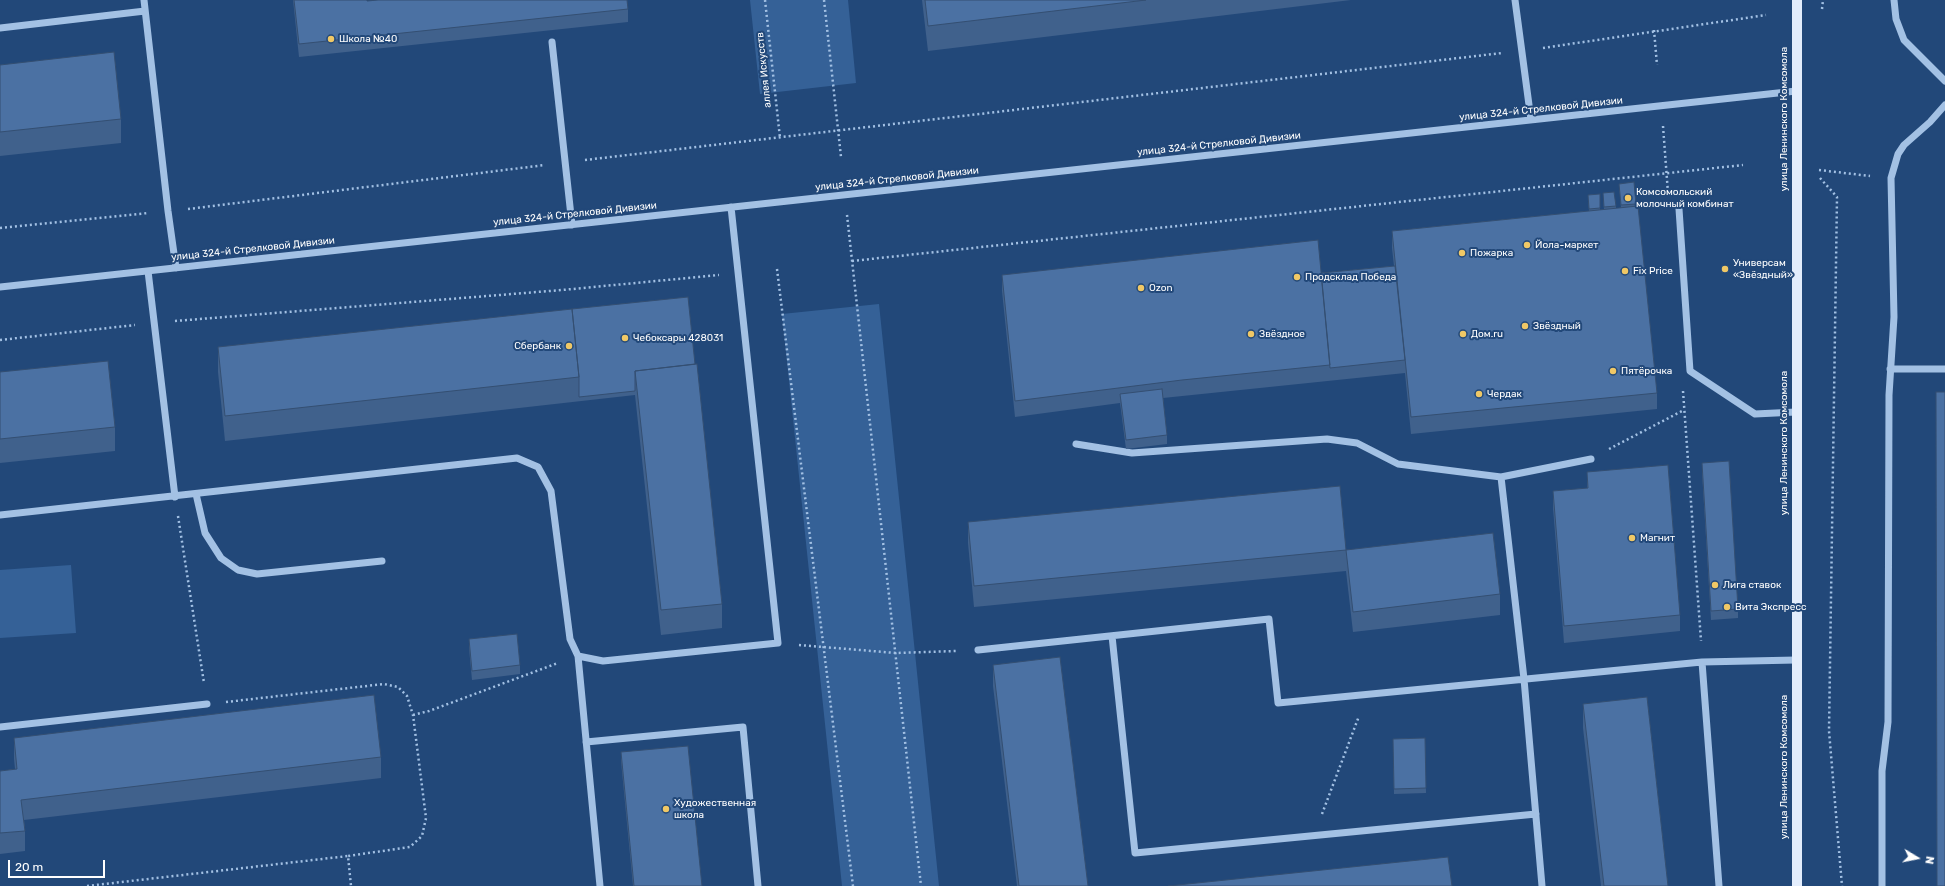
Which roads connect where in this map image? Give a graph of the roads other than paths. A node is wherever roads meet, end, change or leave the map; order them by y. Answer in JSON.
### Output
{"nodes":[{"id":1,"x":144,"y":0,"type":"edge"},
{"id":2,"x":1515,"y":0,"type":"edge"},
{"id":3,"x":1797,"y":0,"type":"edge"},
{"id":4,"x":1894,"y":0,"type":"edge"},
{"id":5,"x":145,"y":11,"type":"junction"},
{"id":6,"x":0,"y":28,"type":"edge"},
{"id":7,"x":552,"y":42,"type":"dead end"},
{"id":8,"x":1945,"y":81,"type":"edge"},
{"id":9,"x":1796,"y":91,"type":"junction"},
{"id":10,"x":1945,"y":105,"type":"edge"},
{"id":11,"x":1531,"y":120,"type":"junction"},
{"id":12,"x":731,"y":207,"type":"junction"},
{"id":13,"x":1679,"y":209,"type":"dead end"},
{"id":14,"x":572,"y":225,"type":"junction"},
{"id":15,"x":176,"y":268,"type":"junction"},
{"id":16,"x":148,"y":271,"type":"junction"},
{"id":17,"x":0,"y":287,"type":"edge"},
{"id":18,"x":1945,"y":368,"type":"edge"},
{"id":19,"x":1890,"y":369,"type":"junction"},
{"id":20,"x":1796,"y":412,"type":"junction"},
{"id":21,"x":1076,"y":444,"type":"dead end"},
{"id":22,"x":1591,"y":459,"type":"road end"},
{"id":23,"x":1501,"y":478,"type":"junction"},
{"id":24,"x":196,"y":494,"type":"junction"},
{"id":25,"x":175,"y":497,"type":"junction"},
{"id":26,"x":0,"y":515,"type":"edge"},
{"id":27,"x":382,"y":561,"type":"dead end"},
{"id":28,"x":1112,"y":636,"type":"junction"},
{"id":29,"x":978,"y":650,"type":"road end"},
{"id":30,"x":578,"y":656,"type":"junction"},
{"id":31,"x":1796,"y":660,"type":"junction"},
{"id":32,"x":1702,"y":662,"type":"junction"},
{"id":33,"x":1524,"y":679,"type":"junction"},
{"id":34,"x":207,"y":704,"type":"road end"},
{"id":35,"x":0,"y":727,"type":"edge"},
{"id":36,"x":586,"y":742,"type":"junction"},
{"id":37,"x":1536,"y":814,"type":"junction"},
{"id":38,"x":600,"y":886,"type":"edge"},
{"id":39,"x":758,"y":886,"type":"edge"},
{"id":40,"x":1542,"y":886,"type":"edge"},
{"id":41,"x":1719,"y":886,"type":"edge"},
{"id":42,"x":1797,"y":886,"type":"edge"},
{"id":43,"x":1882,"y":886,"type":"edge"}],
"edges":[{"from":1,"to":5,"type":"street"},
{"from":2,"to":11,"type":"street"},
{"from":3,"to":9,"type":"main road","name":"улица Ленинского Комсомола"},
{"from":4,"to":8,"type":"street"},
{"from":5,"to":6,"type":"street"},
{"from":5,"to":15,"type":"street"},
{"from":7,"to":14,"type":"street"},
{"from":9,"to":11,"type":"street","name":"улица 324-й Стрелковой Дивизии"},
{"from":9,"to":20,"type":"main road","name":"улица Ленинского Комсомола"},
{"from":10,"to":19,"type":"street"},
{"from":11,"to":12,"type":"street","name":"улица 324-й Стрелковой Дивизии"},
{"from":12,"to":14,"type":"street","name":"улица 324-й Стрелковой Дивизии"},
{"from":12,"to":30,"type":"street"},
{"from":13,"to":20,"type":"street"},
{"from":14,"to":15,"type":"street","name":"улица 324-й Стрелковой Дивизии"},
{"from":15,"to":16,"type":"street","name":"улица 324-й Стрелковой Дивизии"},
{"from":16,"to":17,"type":"street","name":"улица 324-й Стрелковой Дивизии"},
{"from":16,"to":25,"type":"street"},
{"from":18,"to":19,"type":"street"},
{"from":19,"to":43,"type":"street"},
{"from":20,"to":31,"type":"main road","name":"улица Ленинского Комсомола"},
{"from":21,"to":23,"type":"street"},
{"from":22,"to":23,"type":"street"},
{"from":23,"to":33,"type":"street"},
{"from":24,"to":25,"type":"street"},
{"from":24,"to":27,"type":"street"},
{"from":24,"to":30,"type":"street"},
{"from":25,"to":26,"type":"street"},
{"from":28,"to":29,"type":"street"},
{"from":28,"to":33,"type":"street"},
{"from":28,"to":37,"type":"street"},
{"from":30,"to":36,"type":"street"},
{"from":31,"to":32,"type":"street"},
{"from":31,"to":42,"type":"main road","name":"улица Ленинского Комсомола"},
{"from":32,"to":33,"type":"street"},
{"from":32,"to":41,"type":"street"},
{"from":33,"to":37,"type":"street"},
{"from":34,"to":35,"type":"street"},
{"from":36,"to":38,"type":"street"},
{"from":36,"to":39,"type":"street"},
{"from":37,"to":40,"type":"street"}]}
